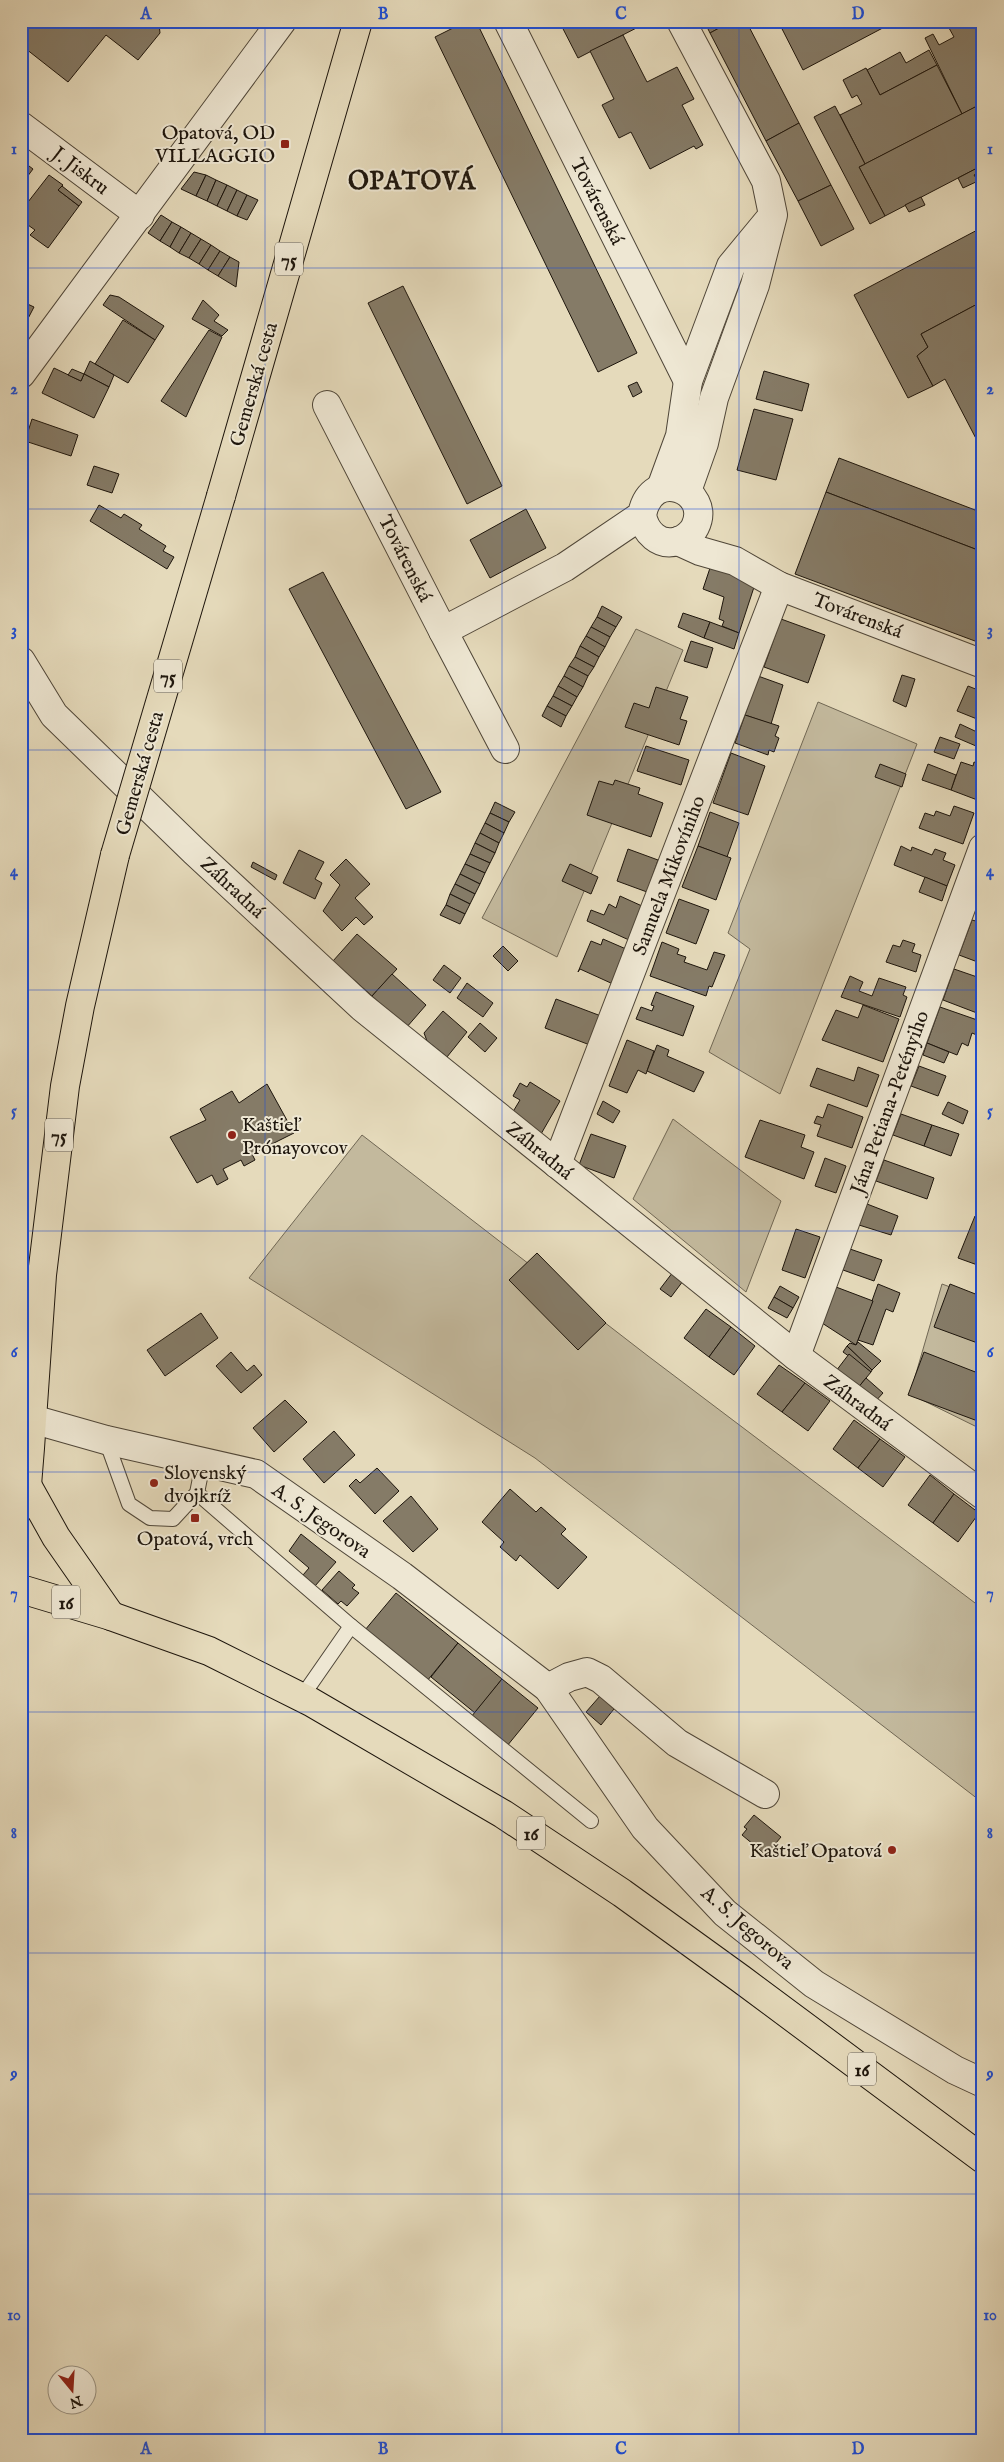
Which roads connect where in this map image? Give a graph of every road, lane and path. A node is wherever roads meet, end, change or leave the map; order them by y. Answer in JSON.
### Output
{"nodes":[{"id":1,"x":358,"y":21,"type":"edge"},
{"id":2,"x":508,"y":21,"type":"edge"},
{"id":3,"x":667,"y":21,"type":"edge"},
{"id":4,"x":682,"y":21,"type":"edge"},
{"id":5,"x":272,"y":24,"type":"edge"},
{"id":6,"x":731,"y":115,"type":"junction"},
{"id":7,"x":21,"y":126,"type":"edge"},
{"id":8,"x":140,"y":215,"type":"junction"},
{"id":9,"x":773,"y":215,"type":"junction"},
{"id":10,"x":21,"y":374,"type":"edge"},
{"id":11,"x":688,"y":381,"type":"junction"},
{"id":12,"x":327,"y":405,"type":"dead end"},
{"id":13,"x":674,"y":490,"type":"junction"},
{"id":14,"x":698,"y":518,"type":"junction"},
{"id":15,"x":646,"y":525,"type":"junction"},
{"id":16,"x":678,"y":541,"type":"junction"},
{"id":17,"x":736,"y":561,"type":"junction"},
{"id":18,"x":779,"y":586,"type":"junction"},
{"id":19,"x":443,"y":631,"type":"junction"},
{"id":20,"x":21,"y":662,"type":"edge"},
{"id":21,"x":983,"y":664,"type":"edge"},
{"id":22,"x":505,"y":749,"type":"dead end"},
{"id":23,"x":121,"y":780,"type":"joint"},
{"id":24,"x":983,"y":848,"type":"edge"},
{"id":25,"x":557,"y":1164,"type":"junction"},
{"id":26,"x":796,"y":1356,"type":"junction"},
{"id":27,"x":32,"y":1419,"type":"junction"},
{"id":28,"x":106,"y":1440,"type":"junction"},
{"id":29,"x":203,"y":1463,"type":"junction"},
{"id":30,"x":197,"y":1493,"type":"junction"},
{"id":31,"x":23,"y":1494,"type":"edge"},
{"id":32,"x":983,"y":1495,"type":"edge"},
{"id":33,"x":21,"y":1589,"type":"edge"},
{"id":34,"x":111,"y":1616,"type":"junction"},
{"id":35,"x":352,"y":1626,"type":"junction"},
{"id":36,"x":548,"y":1688,"type":"junction"},
{"id":37,"x":301,"y":1698,"type":"junction"},
{"id":38,"x":765,"y":1794,"type":"dead end"},
{"id":39,"x":591,"y":1822,"type":"dead end"},
{"id":40,"x":983,"y":2083,"type":"edge"},
{"id":41,"x":983,"y":2160,"type":"edge"}],
"edges":[{"from":1,"to":27,"type":"main road","name":"Gemerská cesta","number":"75","bridge":true},
{"from":2,"to":11,"type":"street","name":"Továrenská"},
{"from":3,"to":6,"type":"lane"},
{"from":4,"to":6,"type":"street"},
{"from":5,"to":8,"type":"street"},
{"from":6,"to":9,"type":"street"},
{"from":7,"to":8,"type":"street","name":"J. Jiskru"},
{"from":8,"to":10,"type":"street"},
{"from":9,"to":11,"type":"street"},
{"from":9,"to":13,"type":"street"},
{"from":11,"to":13,"type":"street"},
{"from":12,"to":19,"type":"street","name":"Továrenská"},
{"from":13,"to":14,"type":"street","name":"Továrenská"},
{"from":13,"to":15,"type":"street"},
{"from":14,"to":16,"type":"street"},
{"from":14,"to":17,"type":"street","name":"Továrenská"},
{"from":15,"to":16,"type":"street","name":"Továrenská"},
{"from":15,"to":19,"type":"street"},
{"from":16,"to":17,"type":"street","name":"Továrenská"},
{"from":17,"to":18,"type":"street","name":"Továrenská"},
{"from":18,"to":21,"type":"street","name":"Továrenská"},
{"from":18,"to":25,"type":"street","name":"Samuela Mikovíniho"},
{"from":19,"to":22,"type":"street","name":"Továrenská"},
{"from":20,"to":23,"type":"street","name":"Gemerská cesta"},
{"from":23,"to":25,"type":"street","name":"Záhradná"},
{"from":24,"to":26,"type":"street","name":"Jána Petiana-Petényiho"},
{"from":25,"to":26,"type":"street","name":"Záhradná"},
{"from":26,"to":32,"type":"street","name":"Záhradná"},
{"from":27,"to":28,"type":"street","name":"A. S. Jegorova"},
{"from":27,"to":31,"type":"main road","name":"Gemerská cesta","number":"75"},
{"from":28,"to":29,"type":"street","name":"A. S. Jegorova"},
{"from":28,"to":30,"type":"lane"},
{"from":29,"to":30,"type":"lane"},
{"from":29,"to":36,"type":"street","name":"A. S. Jegorova"},
{"from":30,"to":35,"type":"lane"},
{"from":31,"to":34,"type":"main road"},
{"from":33,"to":34,"type":"main road","number":"16"},
{"from":34,"to":37,"type":"main road","number":"16"},
{"from":35,"to":37,"type":"lane"},
{"from":35,"to":39,"type":"lane"},
{"from":36,"to":38,"type":"street"},
{"from":36,"to":40,"type":"street","name":"A. S. Jegorova"},
{"from":37,"to":41,"type":"main road","number":"16"}]}
